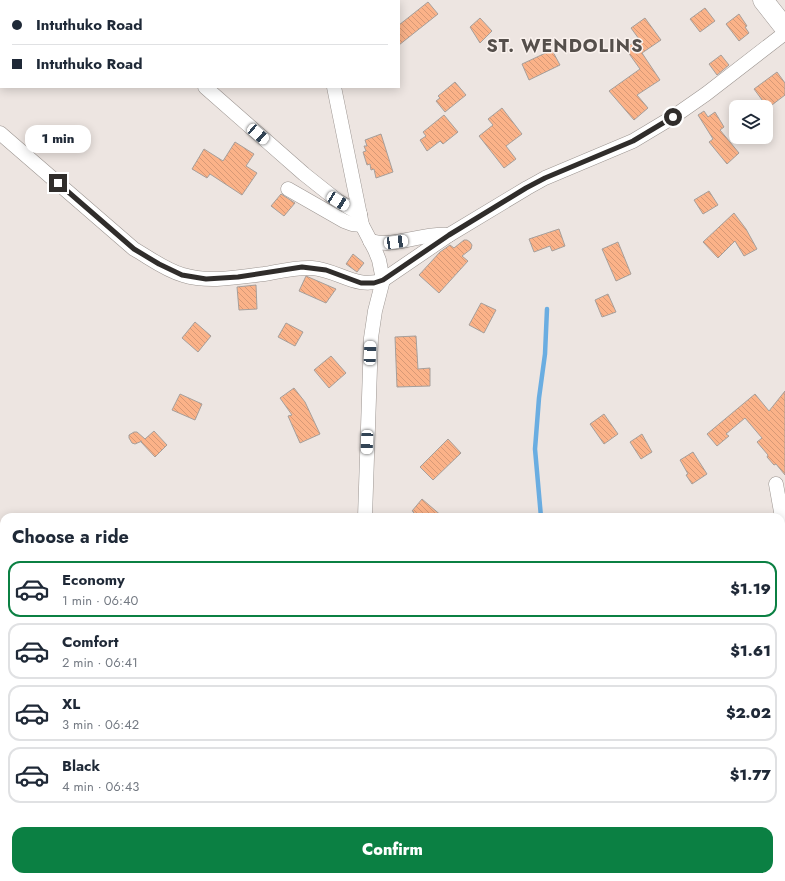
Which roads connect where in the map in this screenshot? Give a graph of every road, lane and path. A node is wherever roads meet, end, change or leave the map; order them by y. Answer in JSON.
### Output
{"nodes":[{"id":1,"x":763,"y":0,"type":"edge"},
{"id":2,"x":785,"y":28,"type":"edge"},
{"id":3,"x":785,"y":33,"type":"edge"},
{"id":4,"x":206,"y":88,"type":"edge"},
{"id":5,"x":334,"y":88,"type":"edge"},
{"id":6,"x":0,"y":133,"type":"edge"},
{"id":7,"x":288,"y":189,"type":"dead end"},
{"id":8,"x":361,"y":220,"type":"junction"},
{"id":9,"x":449,"y":235,"type":"junction"},
{"id":10,"x":370,"y":241,"type":"junction"},
{"id":11,"x":383,"y":280,"type":"junction"},
{"id":12,"x":776,"y":484,"type":"dead end"},
{"id":13,"x":365,"y":513,"type":"edge"},
{"id":14,"x":781,"y":513,"type":"edge"}],
"edges":[{"from":1,"to":2,"type":"street"},
{"from":3,"to":9,"type":"street"},
{"from":4,"to":8,"type":"street"},
{"from":5,"to":8,"type":"street"},
{"from":6,"to":11,"type":"street"},
{"from":7,"to":8,"type":"street"},
{"from":8,"to":10,"type":"street"},
{"from":9,"to":10,"type":"street"},
{"from":9,"to":11,"type":"street"},
{"from":10,"to":11,"type":"street"},
{"from":11,"to":13,"type":"street"},
{"from":12,"to":14,"type":"street"}]}
